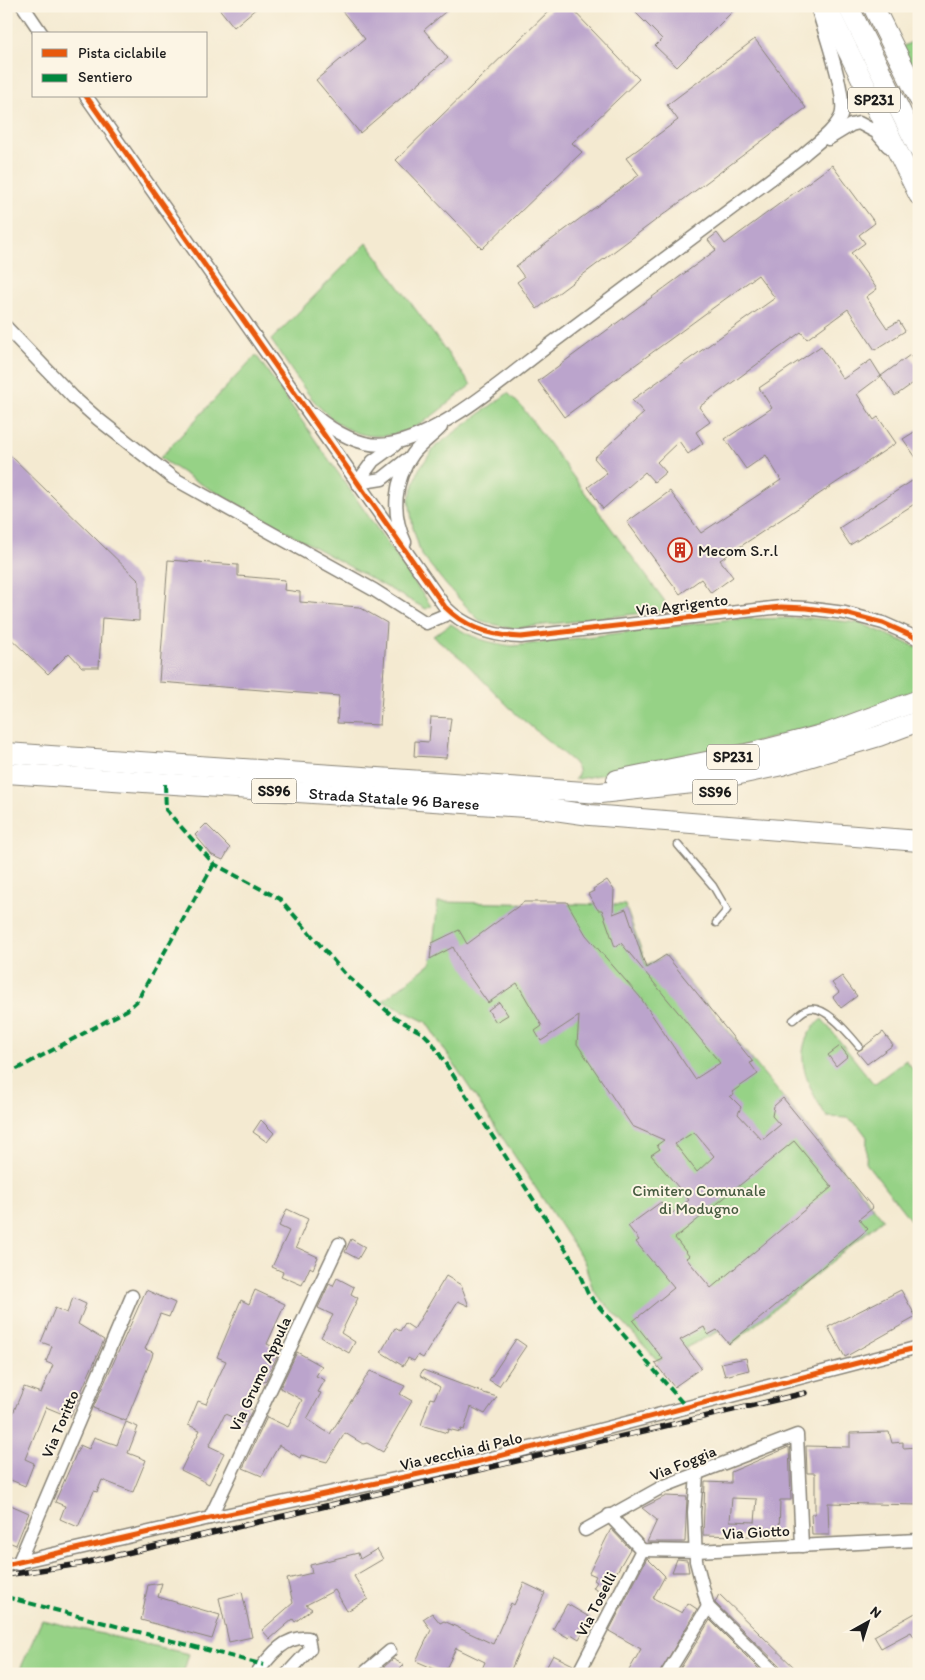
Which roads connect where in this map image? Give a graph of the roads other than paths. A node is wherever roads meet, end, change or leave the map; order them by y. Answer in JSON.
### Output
{"nodes":[{"id":1,"x":23,"y":6,"type":"edge"},
{"id":2,"x":817,"y":6,"type":"edge"},
{"id":3,"x":826,"y":6,"type":"edge"},
{"id":4,"x":848,"y":6,"type":"edge"},
{"id":5,"x":873,"y":6,"type":"edge"},
{"id":6,"x":917,"y":6,"type":"edge"},
{"id":7,"x":919,"y":11,"type":"edge"},
{"id":8,"x":41,"y":32,"type":"edge"},
{"id":9,"x":87,"y":98,"type":"edge"},
{"id":10,"x":919,"y":98,"type":"edge"},
{"id":11,"x":919,"y":149,"type":"edge"},
{"id":12,"x":802,"y":155,"type":"junction"},
{"id":13,"x":906,"y":168,"type":"junction"},
{"id":14,"x":919,"y":194,"type":"edge"},
{"id":15,"x":6,"y":326,"type":"edge"},
{"id":16,"x":300,"y":403,"type":"junction"},
{"id":17,"x":454,"y":415,"type":"junction"},
{"id":18,"x":404,"y":440,"type":"junction"},
{"id":19,"x":414,"y":453,"type":"junction"},
{"id":20,"x":357,"y":483,"type":"junction"},
{"id":21,"x":417,"y":568,"type":"junction"},
{"id":22,"x":450,"y":613,"type":"junction"},
{"id":23,"x":919,"y":639,"type":"edge"},
{"id":24,"x":919,"y":700,"type":"edge"},
{"id":25,"x":919,"y":721,"type":"edge"},
{"id":26,"x":919,"y":735,"type":"edge"},
{"id":27,"x":6,"y":753,"type":"edge"},
{"id":28,"x":6,"y":773,"type":"edge"},
{"id":29,"x":541,"y":798,"type":"junction"},
{"id":30,"x":841,"y":835,"type":"junction"},
{"id":31,"x":919,"y":841,"type":"edge"},
{"id":32,"x":678,"y":845,"type":"dead end"},
{"id":33,"x":919,"y":847,"type":"edge"},
{"id":34,"x":716,"y":923,"type":"dead end"},
{"id":35,"x":794,"y":1020,"type":"dead end"},
{"id":36,"x":859,"y":1046,"type":"dead end"},
{"id":37,"x":339,"y":1244,"type":"dead end"},
{"id":38,"x":132,"y":1296,"type":"dead end"},
{"id":39,"x":919,"y":1346,"type":"edge"},
{"id":40,"x":697,"y":1475,"type":"junction"},
{"id":41,"x":609,"y":1515,"type":"junction"},
{"id":42,"x":210,"y":1518,"type":"junction"},
{"id":43,"x":585,"y":1530,"type":"dead end"},
{"id":44,"x":919,"y":1540,"type":"edge"},
{"id":45,"x":802,"y":1546,"type":"junction"},
{"id":46,"x":642,"y":1550,"type":"junction"},
{"id":47,"x":696,"y":1551,"type":"junction"},
{"id":48,"x":12,"y":1565,"type":"edge"},
{"id":49,"x":708,"y":1607,"type":"junction"},
{"id":50,"x":390,"y":1651,"type":"dead end"},
{"id":51,"x":256,"y":1674,"type":"edge"},
{"id":52,"x":288,"y":1674,"type":"edge"},
{"id":53,"x":363,"y":1674,"type":"edge"},
{"id":54,"x":578,"y":1674,"type":"edge"},
{"id":55,"x":667,"y":1674,"type":"edge"},
{"id":56,"x":776,"y":1674,"type":"edge"}],
"edges":[{"from":1,"to":8,"type":"street"},
{"from":2,"to":12,"type":"street"},
{"from":3,"to":13,"type":"main road","number":"SP231"},
{"from":4,"to":11,"type":"main road","number":"SP231"},
{"from":5,"to":10,"type":"main road"},
{"from":6,"to":7,"type":"street"},
{"from":9,"to":16,"type":"street"},
{"from":12,"to":13,"type":"street"},
{"from":12,"to":17,"type":"street"},
{"from":13,"to":14,"type":"main road","number":"SP231"},
{"from":15,"to":22,"type":"street"},
{"from":16,"to":18,"type":"street"},
{"from":16,"to":20,"type":"street"},
{"from":17,"to":18,"type":"street"},
{"from":17,"to":19,"type":"street"},
{"from":18,"to":20,"type":"street"},
{"from":19,"to":20,"type":"street"},
{"from":19,"to":21,"type":"street"},
{"from":20,"to":21,"type":"street"},
{"from":21,"to":22,"type":"street"},
{"from":22,"to":23,"type":"street","name":"Via Agrigento"},
{"from":24,"to":29,"type":"main road","number":"SP231"},
{"from":25,"to":29,"type":"main road","number":"SS96"},
{"from":26,"to":29,"type":"main road","number":"SS96"},
{"from":27,"to":29,"type":"main road","name":"Strada Statale 96 Barese","number":"SS96"},
{"from":28,"to":29,"type":"main road","name":"Strada Statale 96 Barese","number":"SS96"},
{"from":29,"to":30,"type":"main road","number":"SS96"},
{"from":30,"to":31,"type":"main road","number":"SS96"},
{"from":30,"to":33,"type":"main road"},
{"from":32,"to":34,"type":"lane"},
{"from":35,"to":36,"type":"lane"},
{"from":37,"to":42,"type":"street","name":"Via Grumo Appula"},
{"from":38,"to":48,"type":"street","name":"Via Toritto"},
{"from":39,"to":42,"type":"street","name":"Via vecchia di Palo"},
{"from":40,"to":41,"type":"street","name":"Via Foggia"},
{"from":40,"to":45,"type":"street","name":"Via Foggia"},
{"from":40,"to":47,"type":"street"},
{"from":41,"to":43,"type":"street","name":"Via Foggia"},
{"from":41,"to":46,"type":"street"},
{"from":42,"to":48,"type":"street","name":"Via vecchia di Palo"},
{"from":44,"to":45,"type":"street","name":"Via Giotto"},
{"from":45,"to":47,"type":"street","name":"Via Giotto"},
{"from":46,"to":47,"type":"street","name":"Via Giotto"},
{"from":46,"to":54,"type":"street","name":"Via Toselli"},
{"from":47,"to":49,"type":"street"},
{"from":49,"to":55,"type":"street"},
{"from":49,"to":56,"type":"street"},
{"from":50,"to":53,"type":"street"},
{"from":51,"to":52,"type":"street"}]}
